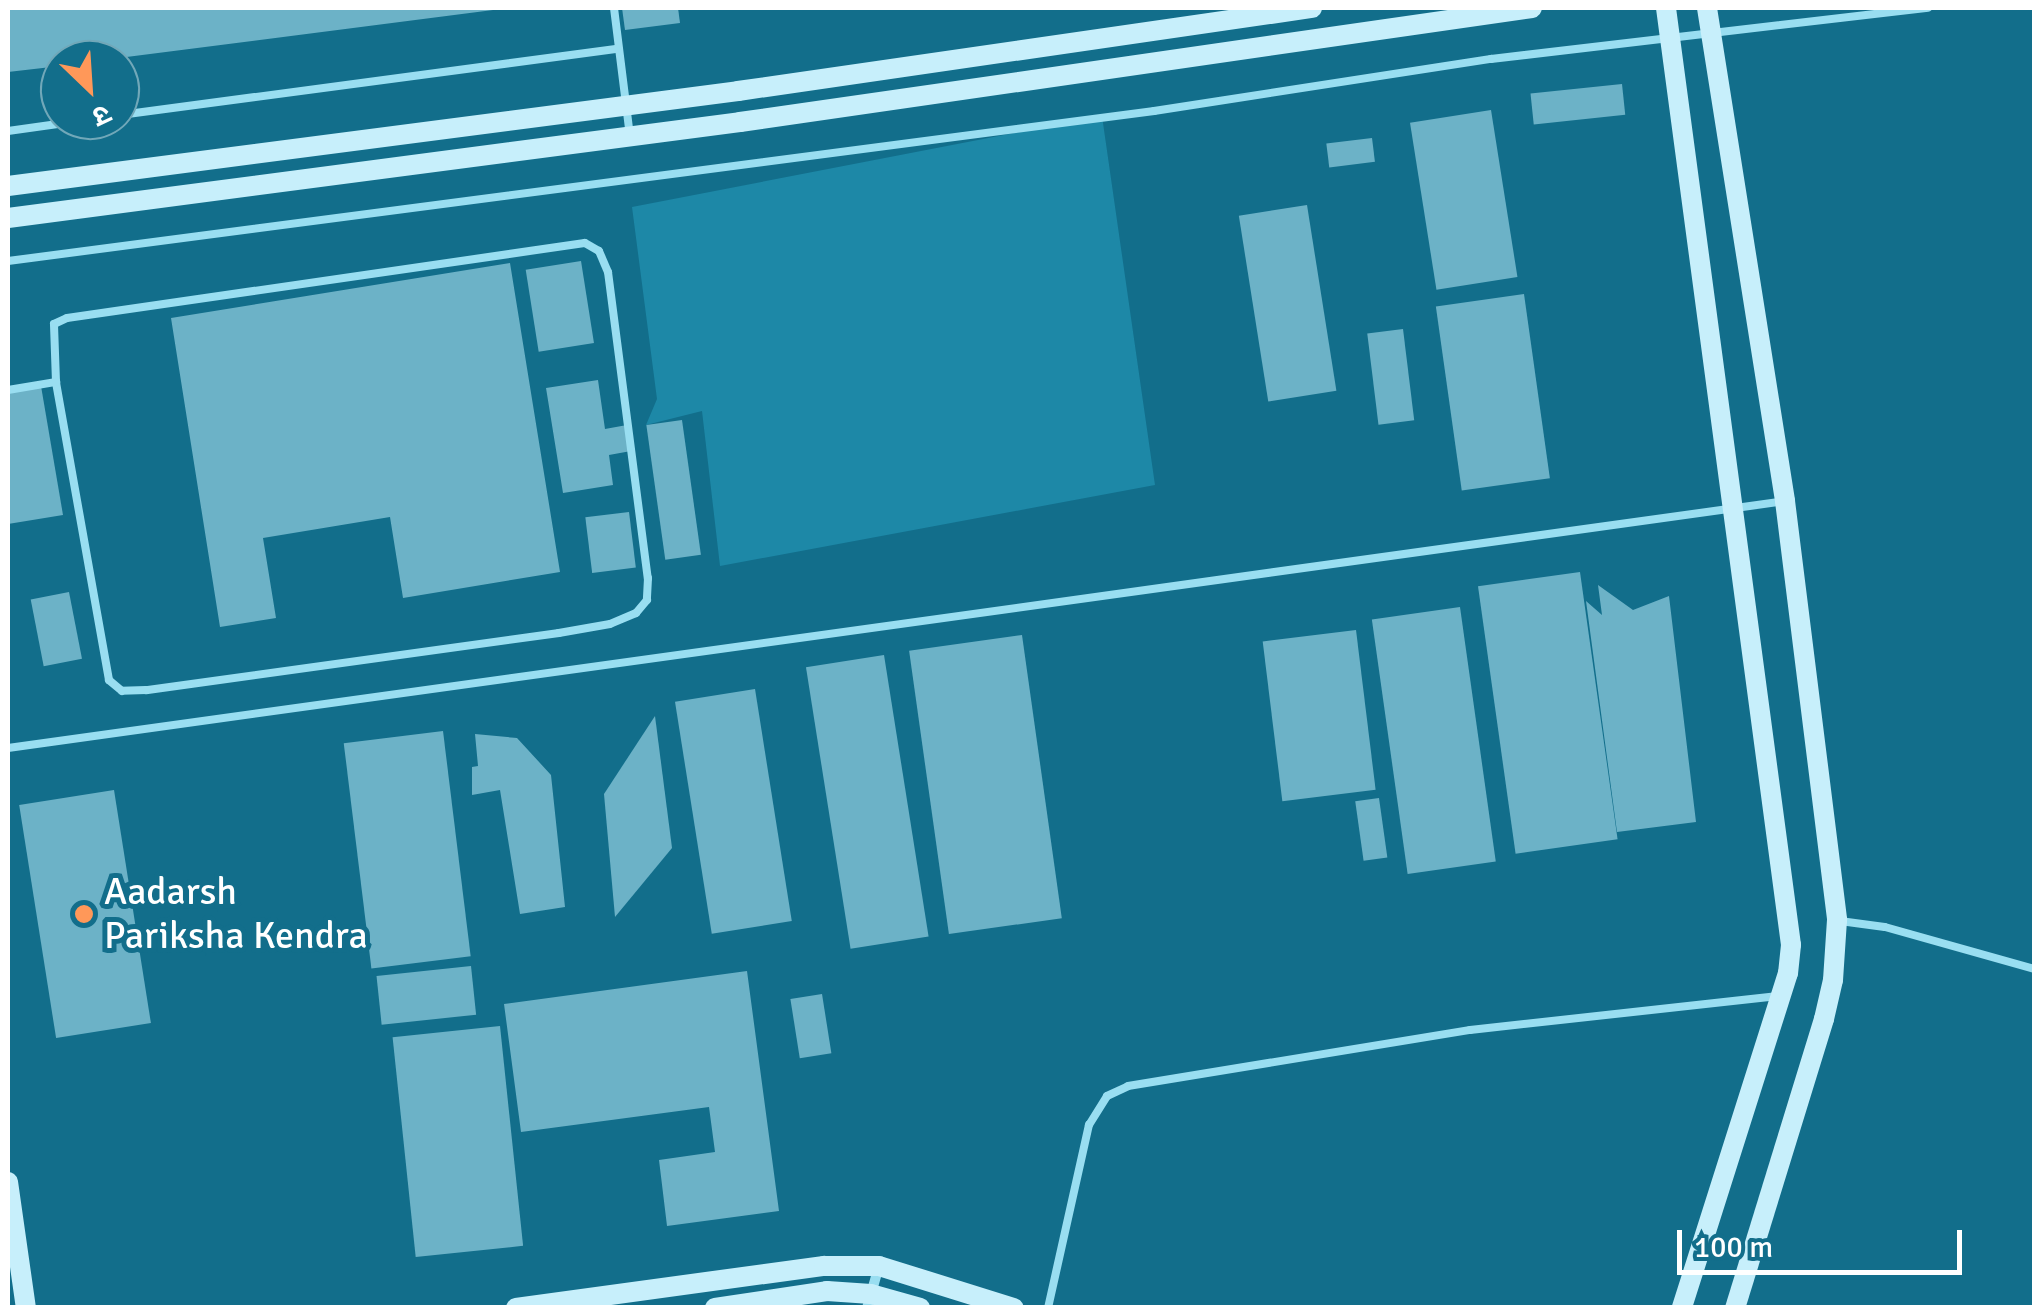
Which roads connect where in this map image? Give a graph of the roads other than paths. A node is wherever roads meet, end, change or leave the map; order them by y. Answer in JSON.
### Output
{"nodes":[{"id":1,"x":614,"y":8,"type":"edge"},
{"id":2,"x":1312,"y":8,"type":"edge"},
{"id":3,"x":1532,"y":8,"type":"edge"},
{"id":4,"x":1666,"y":8,"type":"edge"},
{"id":5,"x":1707,"y":8,"type":"edge"},
{"id":6,"x":1928,"y":8,"type":"edge"},
{"id":7,"x":1712,"y":36,"type":"junction"},
{"id":8,"x":1670,"y":40,"type":"junction"},
{"id":9,"x":616,"y":49,"type":"junction"},
{"id":10,"x":624,"y":104,"type":"junction"},
{"id":11,"x":140,"y":112,"type":"edge"},
{"id":12,"x":40,"y":126,"type":"edge"},
{"id":13,"x":8,"y":131,"type":"edge"},
{"id":14,"x":630,"y":136,"type":"junction"},
{"id":15,"x":8,"y":186,"type":"edge"},
{"id":16,"x":8,"y":218,"type":"edge"},
{"id":17,"x":8,"y":261,"type":"edge"},
{"id":18,"x":56,"y":382,"type":"junction"},
{"id":19,"x":8,"y":390,"type":"edge"},
{"id":20,"x":1785,"y":501,"type":"junction"},
{"id":21,"x":1734,"y":508,"type":"junction"},
{"id":22,"x":8,"y":748,"type":"edge"},
{"id":23,"x":1837,"y":920,"type":"junction"},
{"id":24,"x":2034,"y":968,"type":"edge"},
{"id":25,"x":1780,"y":996,"type":"junction"},
{"id":26,"x":8,"y":1182,"type":"edge"},
{"id":27,"x":879,"y":1266,"type":"junction"},
{"id":28,"x":869,"y":1300,"type":"edge"},
{"id":29,"x":26,"y":1308,"type":"edge"},
{"id":30,"x":516,"y":1308,"type":"edge"},
{"id":31,"x":714,"y":1308,"type":"edge"},
{"id":32,"x":920,"y":1308,"type":"edge"},
{"id":33,"x":1014,"y":1308,"type":"edge"},
{"id":34,"x":1048,"y":1308,"type":"edge"},
{"id":35,"x":1682,"y":1308,"type":"edge"},
{"id":36,"x":1735,"y":1308,"type":"edge"}],
"edges":[{"from":1,"to":9,"type":"lane"},
{"from":2,"to":10,"type":"street"},
{"from":3,"to":14,"type":"street"},
{"from":4,"to":8,"type":"street"},
{"from":5,"to":7,"type":"street"},
{"from":6,"to":7,"type":"lane"},
{"from":7,"to":8,"type":"lane"},
{"from":7,"to":20,"type":"street"},
{"from":8,"to":17,"type":"lane"},
{"from":8,"to":21,"type":"street"},
{"from":9,"to":10,"type":"lane"},
{"from":9,"to":11,"type":"lane"},
{"from":10,"to":14,"type":"lane"},
{"from":10,"to":15,"type":"street"},
{"from":12,"to":13,"type":"lane"},
{"from":14,"to":16,"type":"street"},
{"from":18,"to":18,"type":"lane"},
{"from":18,"to":19,"type":"lane"},
{"from":20,"to":21,"type":"lane"},
{"from":20,"to":23,"type":"street"},
{"from":21,"to":22,"type":"lane"},
{"from":21,"to":25,"type":"street"},
{"from":23,"to":24,"type":"lane"},
{"from":23,"to":36,"type":"street"},
{"from":25,"to":34,"type":"lane"},
{"from":25,"to":35,"type":"street"},
{"from":26,"to":29,"type":"street"},
{"from":27,"to":28,"type":"street"},
{"from":27,"to":30,"type":"street"},
{"from":27,"to":33,"type":"street"},
{"from":28,"to":31,"type":"street"},
{"from":28,"to":32,"type":"street"}]}
